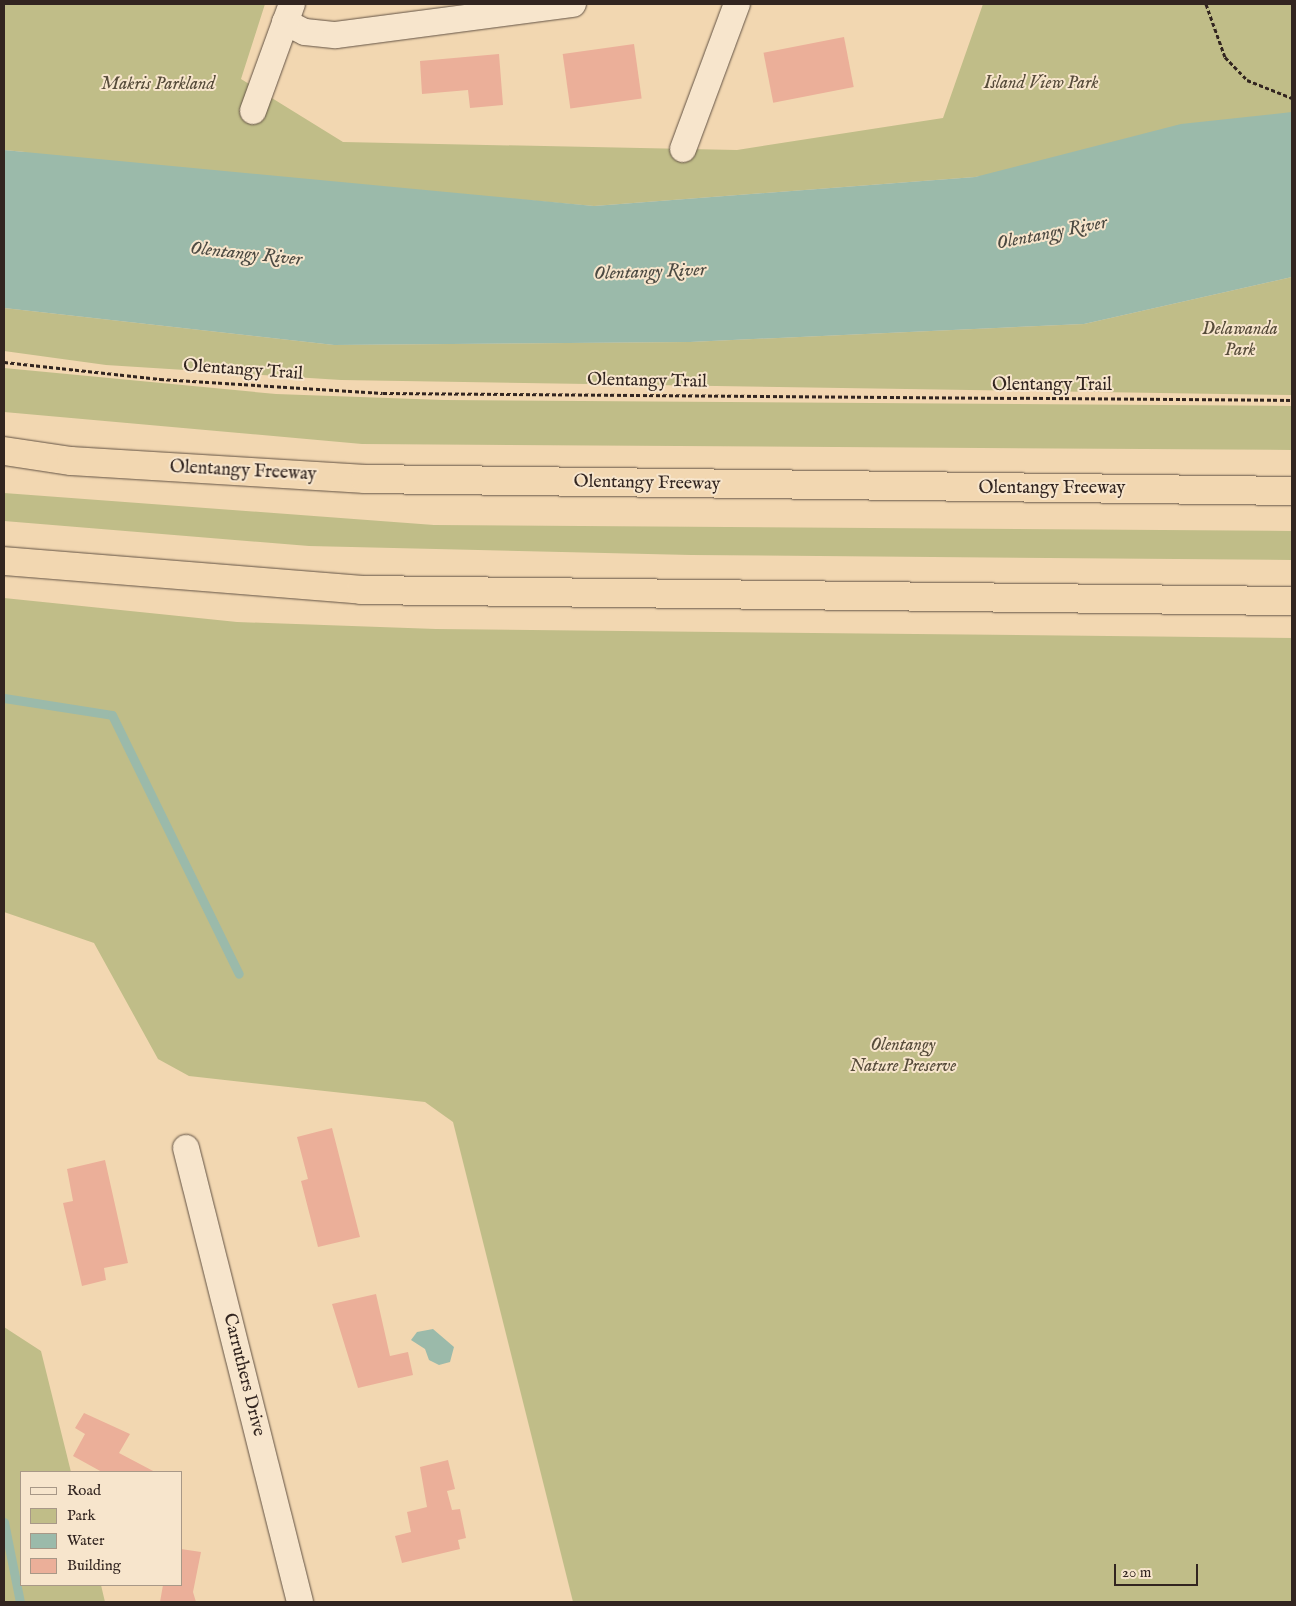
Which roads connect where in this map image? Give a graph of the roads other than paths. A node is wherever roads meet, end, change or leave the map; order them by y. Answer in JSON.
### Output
{"nodes":[{"id":1,"x":573,"y":4,"type":"edge"},
{"id":2,"x":737,"y":4,"type":"edge"},
{"id":3,"x":288,"y":13,"type":"edge"},
{"id":4,"x":253,"y":111,"type":"dead end"},
{"id":5,"x":683,"y":149,"type":"dead end"},
{"id":6,"x":4,"y":451,"type":"edge"},
{"id":7,"x":1292,"y":491,"type":"edge"},
{"id":8,"x":4,"y":561,"type":"edge"},
{"id":9,"x":1292,"y":601,"type":"edge"},
{"id":10,"x":186,"y":1148,"type":"dead end"},
{"id":11,"x":300,"y":1602,"type":"edge"}],
"edges":[{"from":1,"to":3,"type":"street"},
{"from":2,"to":5,"type":"street"},
{"from":3,"to":4,"type":"street"},
{"from":6,"to":7,"type":"highway","name":"Olentangy Freeway"},
{"from":8,"to":9,"type":"highway"},
{"from":10,"to":11,"type":"street","name":"Carruthers Drive"}]}
